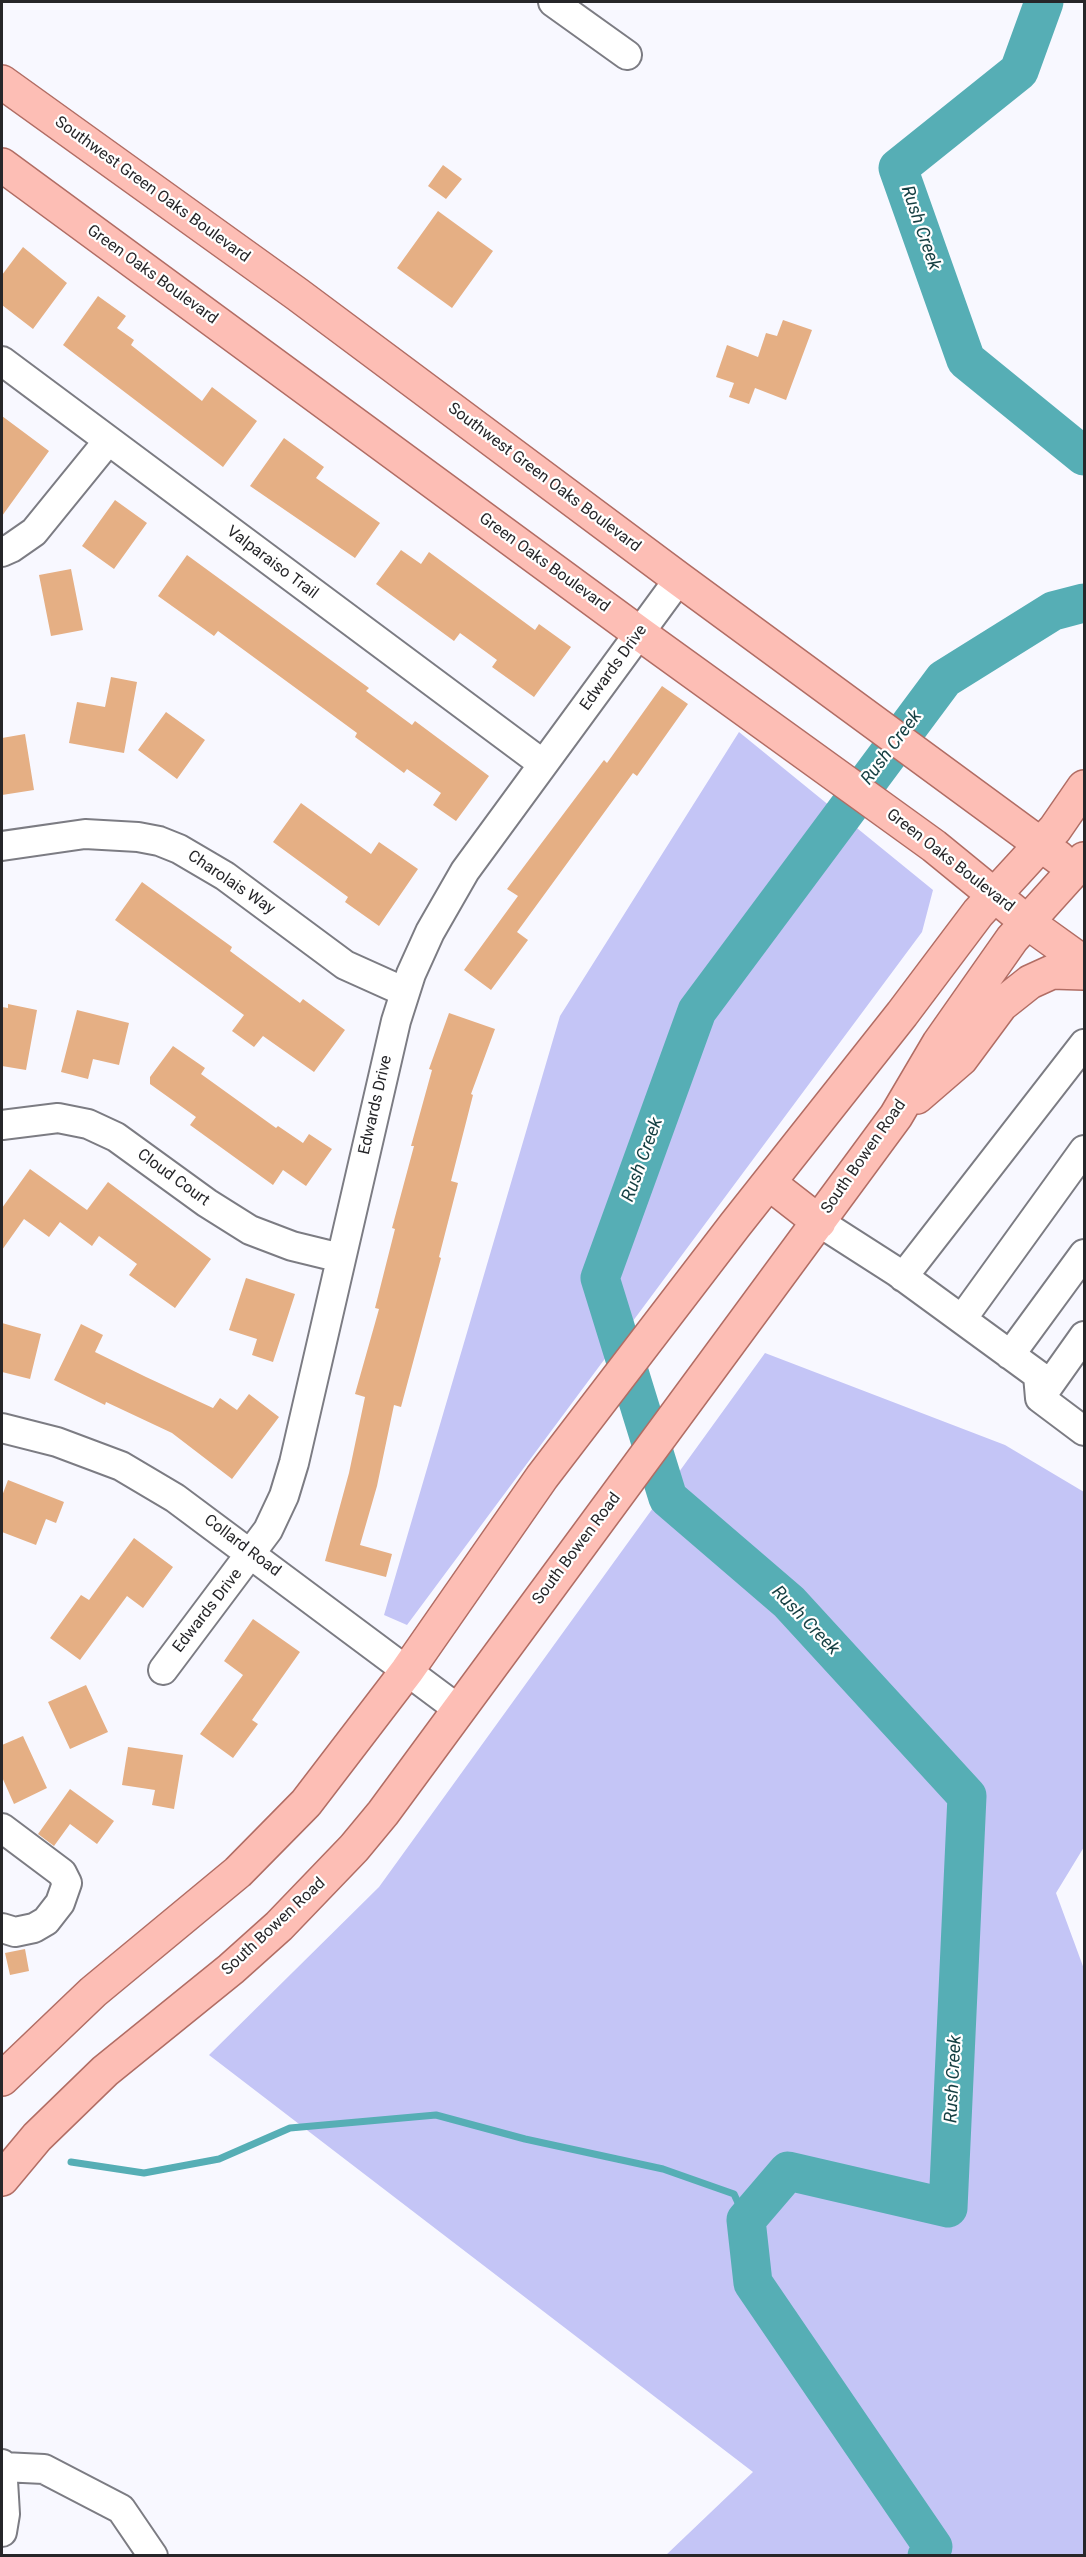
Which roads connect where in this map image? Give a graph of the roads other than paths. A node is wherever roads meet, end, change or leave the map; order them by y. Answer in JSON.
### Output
{"nodes":[{"id":1,"x":553,"y":2,"type":"edge"},
{"id":2,"x":627,"y":55,"type":"dead end"},
{"id":3,"x":2,"y":82,"type":"edge"},
{"id":4,"x":2,"y":165,"type":"edge"},
{"id":5,"x":2,"y":361,"type":"edge"},
{"id":6,"x":108,"y":441,"type":"junction"},
{"id":7,"x":2,"y":552,"type":"edge"},
{"id":8,"x":678,"y":579,"type":"junction"},
{"id":9,"x":639,"y":633,"type":"junction"},
{"id":10,"x":543,"y":764,"type":"junction"},
{"id":11,"x":1084,"y":787,"type":"edge"},
{"id":12,"x":1041,"y":844,"type":"junction"},
{"id":13,"x":2,"y":846,"type":"edge"},
{"id":14,"x":1081,"y":868,"type":"edge"},
{"id":15,"x":996,"y":895,"type":"junction"},
{"id":16,"x":1027,"y":922,"type":"junction"},
{"id":17,"x":1084,"y":963,"type":"edge"},
{"id":18,"x":1084,"y":973,"type":"edge"},
{"id":19,"x":405,"y":992,"type":"junction"},
{"id":20,"x":1084,"y":1044,"type":"edge"},
{"id":21,"x":896,"y":1116,"type":"junction"},
{"id":22,"x":2,"y":1125,"type":"edge"},
{"id":23,"x":1084,"y":1150,"type":"edge"},
{"id":24,"x":769,"y":1183,"type":"junction"},
{"id":25,"x":819,"y":1222,"type":"junction"},
{"id":26,"x":1084,"y":1254,"type":"edge"},
{"id":27,"x":341,"y":1258,"type":"junction"},
{"id":28,"x":903,"y":1277,"type":"junction"},
{"id":29,"x":962,"y":1319,"type":"junction"},
{"id":30,"x":1084,"y":1336,"type":"edge"},
{"id":31,"x":1010,"y":1355,"type":"junction"},
{"id":32,"x":1040,"y":1398,"type":"junction"},
{"id":33,"x":2,"y":1428,"type":"edge"},
{"id":34,"x":1084,"y":1431,"type":"edge"},
{"id":35,"x":252,"y":1553,"type":"junction"},
{"id":36,"x":163,"y":1670,"type":"dead end"},
{"id":37,"x":407,"y":1671,"type":"junction"},
{"id":38,"x":458,"y":1709,"type":"junction"},
{"id":39,"x":2,"y":1828,"type":"edge"},
{"id":40,"x":2,"y":1928,"type":"edge"},
{"id":41,"x":2,"y":2079,"type":"edge"},
{"id":42,"x":2,"y":2179,"type":"edge"},
{"id":43,"x":2,"y":2465,"type":"edge"},
{"id":44,"x":2,"y":2532,"type":"edge"},
{"id":45,"x":153,"y":2556,"type":"edge"}],
"edges":[{"from":1,"to":2,"type":"street"},
{"from":3,"to":8,"type":"main road","name":"Southwest Green Oaks Boulevard"},
{"from":4,"to":9,"type":"main road","name":"Green Oaks Boulevard"},
{"from":5,"to":6,"type":"street","name":"Valparaiso Trail"},
{"from":6,"to":7,"type":"street"},
{"from":6,"to":10,"type":"street","name":"Valparaiso Trail"},
{"from":8,"to":9,"type":"street","name":"Edwards Drive"},
{"from":8,"to":12,"type":"main road","name":"Southwest Green Oaks Boulevard"},
{"from":9,"to":10,"type":"street","name":"Edwards Drive"},
{"from":9,"to":15,"type":"main road","name":"Green Oaks Boulevard"},
{"from":10,"to":19,"type":"street","name":"Edwards Drive"},
{"from":11,"to":12,"type":"main road"},
{"from":12,"to":14,"type":"main road","name":"Southwest Green Oaks Boulevard"},
{"from":12,"to":15,"type":"main road"},
{"from":13,"to":19,"type":"street","name":"Charolais Way"},
{"from":14,"to":16,"type":"main road","name":"South Bowen Road"},
{"from":15,"to":16,"type":"main road","name":"Green Oaks Boulevard"},
{"from":15,"to":24,"type":"main road"},
{"from":16,"to":17,"type":"main road","name":"Green Oaks Boulevard"},
{"from":16,"to":21,"type":"main road","name":"South Bowen Road"},
{"from":18,"to":21,"type":"main road"},
{"from":19,"to":27,"type":"street","name":"Edwards Drive"},
{"from":20,"to":28,"type":"street"},
{"from":21,"to":25,"type":"main road","name":"South Bowen Road"},
{"from":22,"to":27,"type":"street","name":"Cloud Court"},
{"from":23,"to":29,"type":"street"},
{"from":24,"to":25,"type":"main road"},
{"from":24,"to":37,"type":"main road"},
{"from":25,"to":28,"type":"street"},
{"from":25,"to":38,"type":"main road","name":"South Bowen Road"},
{"from":26,"to":31,"type":"street"},
{"from":27,"to":35,"type":"street","name":"Edwards Drive"},
{"from":28,"to":29,"type":"street"},
{"from":29,"to":31,"type":"street"},
{"from":30,"to":32,"type":"street"},
{"from":31,"to":32,"type":"street"},
{"from":32,"to":34,"type":"street"},
{"from":33,"to":35,"type":"street","name":"Collard Road"},
{"from":35,"to":36,"type":"street","name":"Edwards Drive"},
{"from":35,"to":37,"type":"street","name":"Collard Road"},
{"from":37,"to":38,"type":"street","name":"Collard Road"},
{"from":37,"to":41,"type":"main road"},
{"from":38,"to":42,"type":"main road","name":"South Bowen Road"},
{"from":39,"to":40,"type":"street"},
{"from":43,"to":44,"type":"street"},
{"from":43,"to":45,"type":"street"}]}
